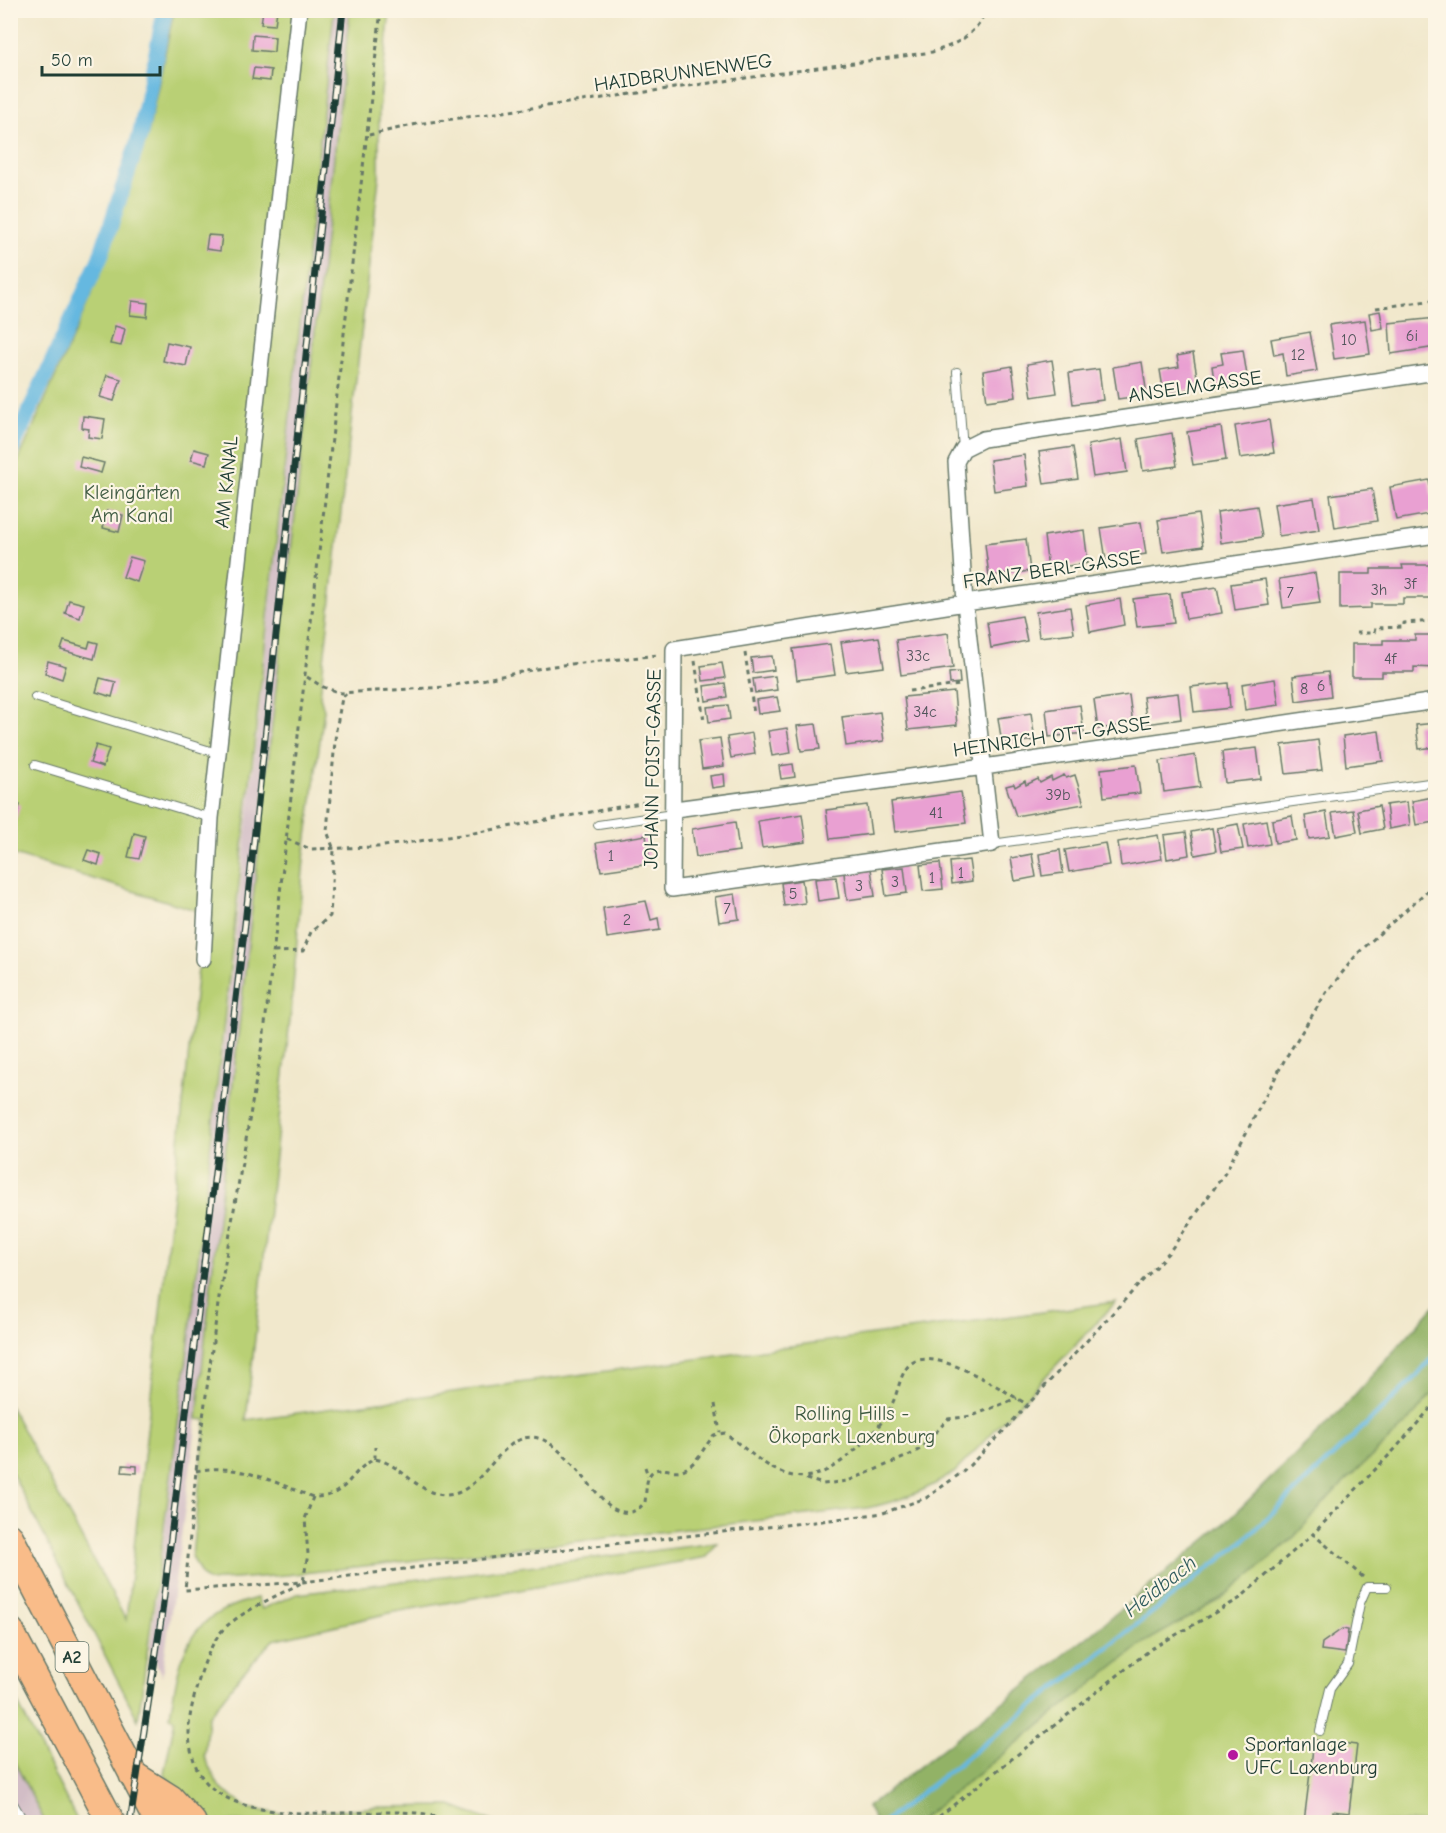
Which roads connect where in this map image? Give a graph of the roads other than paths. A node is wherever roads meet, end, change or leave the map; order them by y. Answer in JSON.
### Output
{"nodes":[{"id":1,"x":299,"y":10,"type":"edge"},
{"id":2,"x":957,"y":372,"type":"dead end"},
{"id":3,"x":1436,"y":372,"type":"edge"},
{"id":4,"x":963,"y":449,"type":"junction"},
{"id":5,"x":1436,"y":535,"type":"edge"},
{"id":6,"x":965,"y":603,"type":"junction"},
{"id":7,"x":674,"y":649,"type":"joint"},
{"id":8,"x":35,"y":697,"type":"dead end"},
{"id":9,"x":1436,"y":701,"type":"edge"},
{"id":10,"x":217,"y":753,"type":"junction"},
{"id":11,"x":35,"y":765,"type":"dead end"},
{"id":12,"x":984,"y":767,"type":"junction"},
{"id":13,"x":1436,"y":782,"type":"edge"},
{"id":14,"x":674,"y":807,"type":"junction"},
{"id":15,"x":210,"y":818,"type":"junction"},
{"id":16,"x":598,"y":825,"type":"dead end"},
{"id":17,"x":992,"y":844,"type":"junction"},
{"id":18,"x":203,"y":959,"type":"dead end"},
{"id":19,"x":10,"y":1538,"type":"edge"},
{"id":20,"x":1387,"y":1587,"type":"dead end"},
{"id":21,"x":10,"y":1630,"type":"edge"},
{"id":22,"x":1320,"y":1731,"type":"dead end"},
{"id":23,"x":133,"y":1775,"type":"junction"},
{"id":24,"x":10,"y":1798,"type":"edge"},
{"id":25,"x":24,"y":1822,"type":"edge"},
{"id":26,"x":111,"y":1822,"type":"edge"},
{"id":27,"x":158,"y":1822,"type":"edge"},
{"id":28,"x":192,"y":1822,"type":"edge"}],
"edges":[{"from":1,"to":10,"type":"street","name":"AM KANAL"},
{"from":2,"to":4,"type":"lane"},
{"from":3,"to":4,"type":"street","name":"ANSELMGASSE"},
{"from":4,"to":6,"type":"street"},
{"from":5,"to":6,"type":"street","name":"FRANZ BERL-GASSE"},
{"from":6,"to":7,"type":"street","name":"FRANZ BERL-GASSE"},
{"from":6,"to":12,"type":"street"},
{"from":7,"to":14,"type":"street","name":"JOHANN FOIST-GASSE"},
{"from":8,"to":10,"type":"lane"},
{"from":9,"to":12,"type":"street","name":"HEINRICH OTT-GASSE"},
{"from":10,"to":15,"type":"street","name":"AM KANAL"},
{"from":11,"to":15,"type":"lane"},
{"from":12,"to":14,"type":"street","name":"HEINRICH OTT-GASSE"},
{"from":12,"to":17,"type":"street"},
{"from":13,"to":17,"type":"lane"},
{"from":14,"to":16,"type":"lane"},
{"from":14,"to":17,"type":"street","name":"JOHANN FOIST-GASSE"},
{"from":15,"to":18,"type":"street","name":"AM KANAL"},
{"from":19,"to":23,"type":"highway","number":"A2"},
{"from":20,"to":22,"type":"lane"},
{"from":21,"to":26,"type":"highway","number":"A2"},
{"from":23,"to":27,"type":"highway","number":"A2"},
{"from":23,"to":28,"type":"highway"},
{"from":24,"to":25,"type":"lane"}]}
